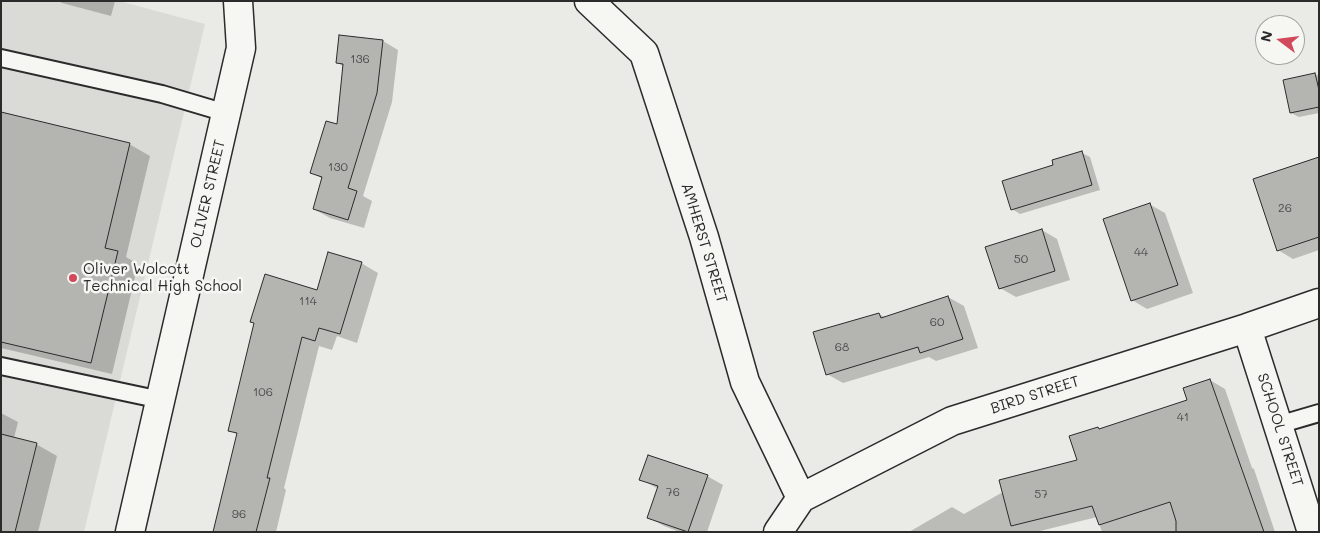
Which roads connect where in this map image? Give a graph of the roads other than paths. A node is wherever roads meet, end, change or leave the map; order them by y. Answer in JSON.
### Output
{"nodes":[{"id":1,"x":238,"y":1,"type":"edge"},
{"id":2,"x":589,"y":1,"type":"edge"},
{"id":3,"x":1,"y":58,"type":"edge"},
{"id":4,"x":226,"y":113,"type":"junction"},
{"id":5,"x":1319,"y":303,"type":"edge"},
{"id":6,"x":1247,"y":328,"type":"junction"},
{"id":7,"x":1,"y":366,"type":"edge"},
{"id":8,"x":161,"y":400,"type":"junction"},
{"id":9,"x":1319,"y":413,"type":"edge"},
{"id":10,"x":1278,"y":425,"type":"junction"},
{"id":11,"x":801,"y":498,"type":"junction"},
{"id":12,"x":130,"y":532,"type":"edge"},
{"id":13,"x":778,"y":532,"type":"edge"},
{"id":14,"x":1312,"y":532,"type":"edge"}],
"edges":[{"from":1,"to":4,"type":"street","name":"OLIVER STREET"},
{"from":2,"to":11,"type":"street","name":"AMHERST STREET"},
{"from":3,"to":4,"type":"lane"},
{"from":4,"to":8,"type":"street","name":"OLIVER STREET"},
{"from":5,"to":6,"type":"street","name":"BIRD STREET"},
{"from":6,"to":10,"type":"street","name":"SCHOOL STREET"},
{"from":6,"to":11,"type":"street","name":"BIRD STREET"},
{"from":7,"to":8,"type":"lane"},
{"from":8,"to":12,"type":"street","name":"OLIVER STREET"},
{"from":9,"to":10,"type":"lane"},
{"from":10,"to":14,"type":"street","name":"SCHOOL STREET"},
{"from":11,"to":13,"type":"street","name":"BIRD STREET"}]}
